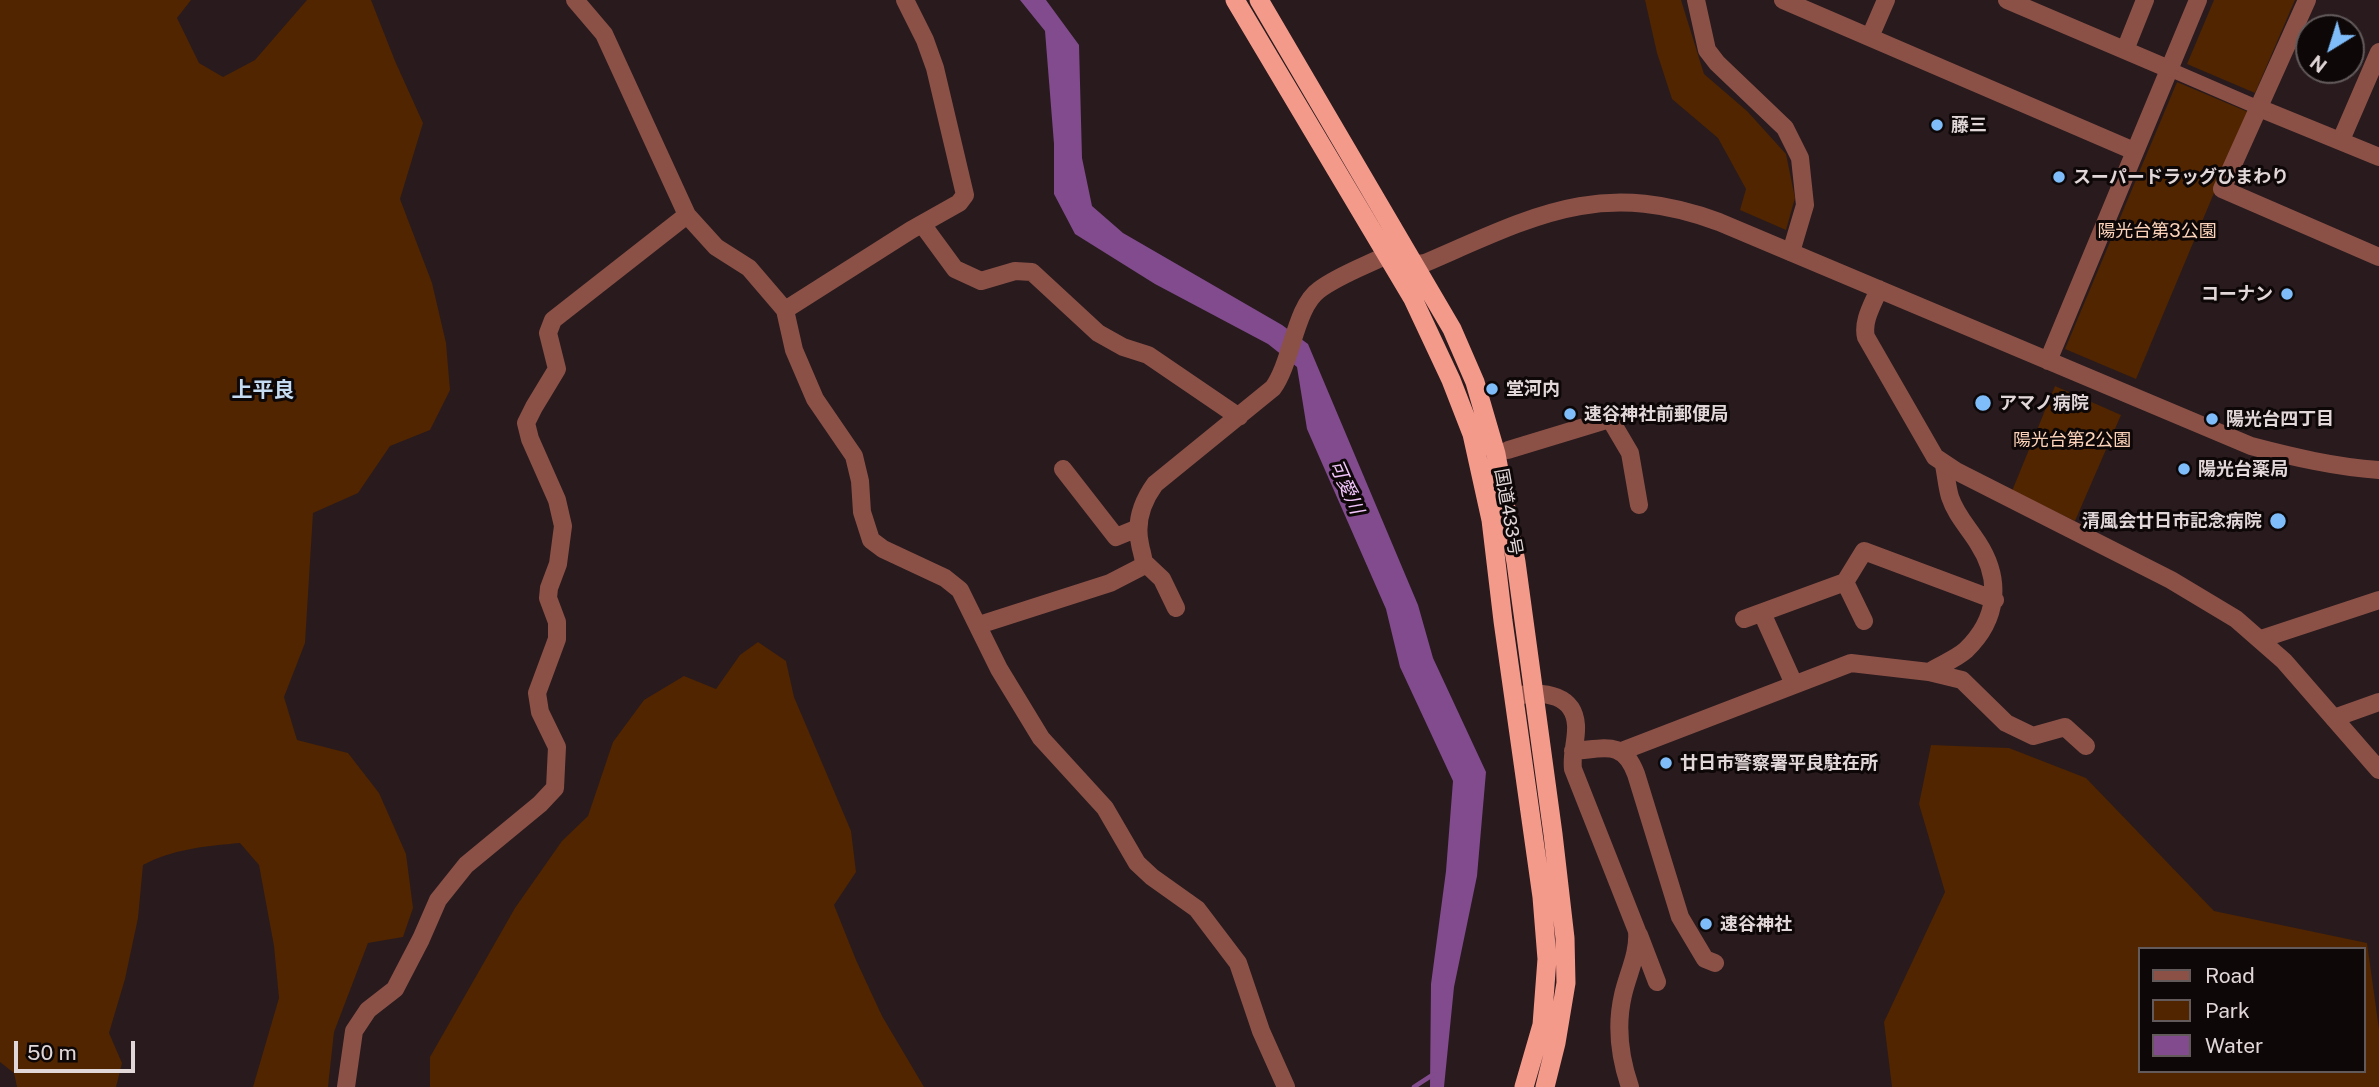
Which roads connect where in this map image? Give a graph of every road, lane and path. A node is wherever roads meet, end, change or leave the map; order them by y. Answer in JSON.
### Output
{"nodes":[{"id":1,"x":575,"y":0,"type":"edge"},
{"id":2,"x":905,"y":0,"type":"edge"},
{"id":3,"x":1235,"y":0,"type":"edge"},
{"id":4,"x":1259,"y":0,"type":"edge"},
{"id":5,"x":1696,"y":0,"type":"edge"},
{"id":6,"x":1783,"y":0,"type":"edge"},
{"id":7,"x":1886,"y":0,"type":"edge"},
{"id":8,"x":2007,"y":0,"type":"edge"},
{"id":9,"x":2145,"y":0,"type":"edge"},
{"id":10,"x":2197,"y":0,"type":"edge"},
{"id":11,"x":2308,"y":0,"type":"edge"},
{"id":12,"x":1870,"y":37,"type":"junction"},
{"id":13,"x":2125,"y":50,"type":"junction"},
{"id":14,"x":2379,"y":52,"type":"edge"},
{"id":15,"x":2169,"y":69,"type":"junction"},
{"id":16,"x":2259,"y":107,"type":"junction"},
{"id":17,"x":2341,"y":141,"type":"junction"},
{"id":18,"x":2134,"y":151,"type":"junction"},
{"id":19,"x":2379,"y":157,"type":"edge"},
{"id":20,"x":687,"y":215,"type":"junction"},
{"id":21,"x":922,"y":224,"type":"junction"},
{"id":22,"x":1791,"y":252,"type":"junction"},
{"id":23,"x":1387,"y":255,"type":"junction"},
{"id":24,"x":2379,"y":257,"type":"edge"},
{"id":25,"x":1435,"y":258,"type":"junction"},
{"id":26,"x":1416,"y":265,"type":"junction"},
{"id":27,"x":1427,"y":284,"type":"junction"},
{"id":28,"x":1879,"y":289,"type":"junction"},
{"id":29,"x":785,"y":310,"type":"junction"},
{"id":30,"x":2048,"y":361,"type":"junction"},
{"id":31,"x":1239,"y":417,"type":"junction"},
{"id":32,"x":1508,"y":450,"type":"dead end"},
{"id":33,"x":1944,"y":465,"type":"junction"},
{"id":34,"x":1063,"y":469,"type":"dead end"},
{"id":35,"x":2379,"y":470,"type":"edge"},
{"id":36,"x":1639,"y":505,"type":"dead end"},
{"id":37,"x":1138,"y":528,"type":"junction"},
{"id":38,"x":1145,"y":563,"type":"junction"},
{"id":39,"x":1845,"y":582,"type":"junction"},
{"id":40,"x":1995,"y":600,"type":"junction"},
{"id":41,"x":2379,"y":600,"type":"edge"},
{"id":42,"x":1177,"y":608,"type":"dead end"},
{"id":43,"x":1762,"y":612,"type":"junction"},
{"id":44,"x":1744,"y":619,"type":"dead end"},
{"id":45,"x":1864,"y":621,"type":"dead end"},
{"id":46,"x":979,"y":625,"type":"junction"},
{"id":47,"x":2261,"y":639,"type":"junction"},
{"id":48,"x":1929,"y":672,"type":"junction"},
{"id":49,"x":1794,"y":684,"type":"junction"},
{"id":50,"x":1535,"y":693,"type":"junction"},
{"id":51,"x":1514,"y":695,"type":"junction"},
{"id":52,"x":2379,"y":702,"type":"edge"},
{"id":53,"x":2334,"y":718,"type":"junction"},
{"id":54,"x":2086,"y":747,"type":"dead end"},
{"id":55,"x":1573,"y":751,"type":"junction"},
{"id":56,"x":1622,"y":751,"type":"junction"},
{"id":57,"x":2379,"y":770,"type":"edge"},
{"id":58,"x":1637,"y":932,"type":"junction"},
{"id":59,"x":1715,"y":963,"type":"dead end"},
{"id":60,"x":1657,"y":982,"type":"dead end"},
{"id":61,"x":346,"y":1087,"type":"edge"},
{"id":62,"x":1286,"y":1087,"type":"edge"},
{"id":63,"x":1524,"y":1087,"type":"edge"},
{"id":64,"x":1545,"y":1087,"type":"edge"},
{"id":65,"x":1630,"y":1087,"type":"edge"}],
"edges":[{"from":1,"to":20,"type":"street"},
{"from":2,"to":21,"type":"street"},
{"from":3,"to":23,"type":"highway","name":"国道433号"},
{"from":4,"to":26,"type":"highway","name":"国道433号"},
{"from":5,"to":22,"type":"street"},
{"from":6,"to":12,"type":"street"},
{"from":7,"to":12,"type":"street"},
{"from":8,"to":13,"type":"street"},
{"from":9,"to":13,"type":"street"},
{"from":10,"to":15,"type":"street"},
{"from":11,"to":16,"type":"street"},
{"from":12,"to":18,"type":"street"},
{"from":13,"to":15,"type":"street"},
{"from":14,"to":17,"type":"street"},
{"from":15,"to":16,"type":"street"},
{"from":15,"to":18,"type":"street"},
{"from":16,"to":17,"type":"street"},
{"from":16,"to":24,"type":"street"},
{"from":17,"to":19,"type":"street"},
{"from":18,"to":30,"type":"street"},
{"from":20,"to":29,"type":"street"},
{"from":20,"to":61,"type":"street"},
{"from":21,"to":29,"type":"street"},
{"from":21,"to":31,"type":"street"},
{"from":22,"to":25,"type":"street"},
{"from":22,"to":28,"type":"street"},
{"from":23,"to":26,"type":"street"},
{"from":23,"to":31,"type":"street"},
{"from":23,"to":51,"type":"highway","name":"国道433号"},
{"from":25,"to":26,"type":"street"},
{"from":25,"to":27,"type":"street"},
{"from":26,"to":27,"type":"highway","name":"国道433号"},
{"from":27,"to":50,"type":"highway","name":"国道433号"},
{"from":28,"to":30,"type":"street"},
{"from":28,"to":33,"type":"street"},
{"from":29,"to":46,"type":"street"},
{"from":30,"to":35,"type":"street"},
{"from":31,"to":37,"type":"street"},
{"from":32,"to":36,"type":"street"},
{"from":33,"to":40,"type":"street"},
{"from":33,"to":47,"type":"street"},
{"from":34,"to":37,"type":"street"},
{"from":37,"to":38,"type":"street"},
{"from":38,"to":42,"type":"street"},
{"from":38,"to":46,"type":"street"},
{"from":39,"to":40,"type":"street"},
{"from":39,"to":43,"type":"street"},
{"from":39,"to":45,"type":"street"},
{"from":40,"to":48,"type":"street"},
{"from":41,"to":47,"type":"street"},
{"from":43,"to":44,"type":"street"},
{"from":43,"to":49,"type":"street"},
{"from":46,"to":62,"type":"street"},
{"from":47,"to":53,"type":"street"},
{"from":48,"to":49,"type":"street"},
{"from":48,"to":54,"type":"street"},
{"from":49,"to":56,"type":"street"},
{"from":50,"to":51,"type":"street"},
{"from":50,"to":55,"type":"street"},
{"from":50,"to":64,"type":"highway","name":"国道433号"},
{"from":51,"to":63,"type":"highway","name":"国道433号"},
{"from":52,"to":53,"type":"street"},
{"from":53,"to":57,"type":"street"},
{"from":55,"to":56,"type":"street"},
{"from":55,"to":58,"type":"street"},
{"from":56,"to":59,"type":"street"},
{"from":58,"to":60,"type":"street"},
{"from":58,"to":65,"type":"street"}]}
